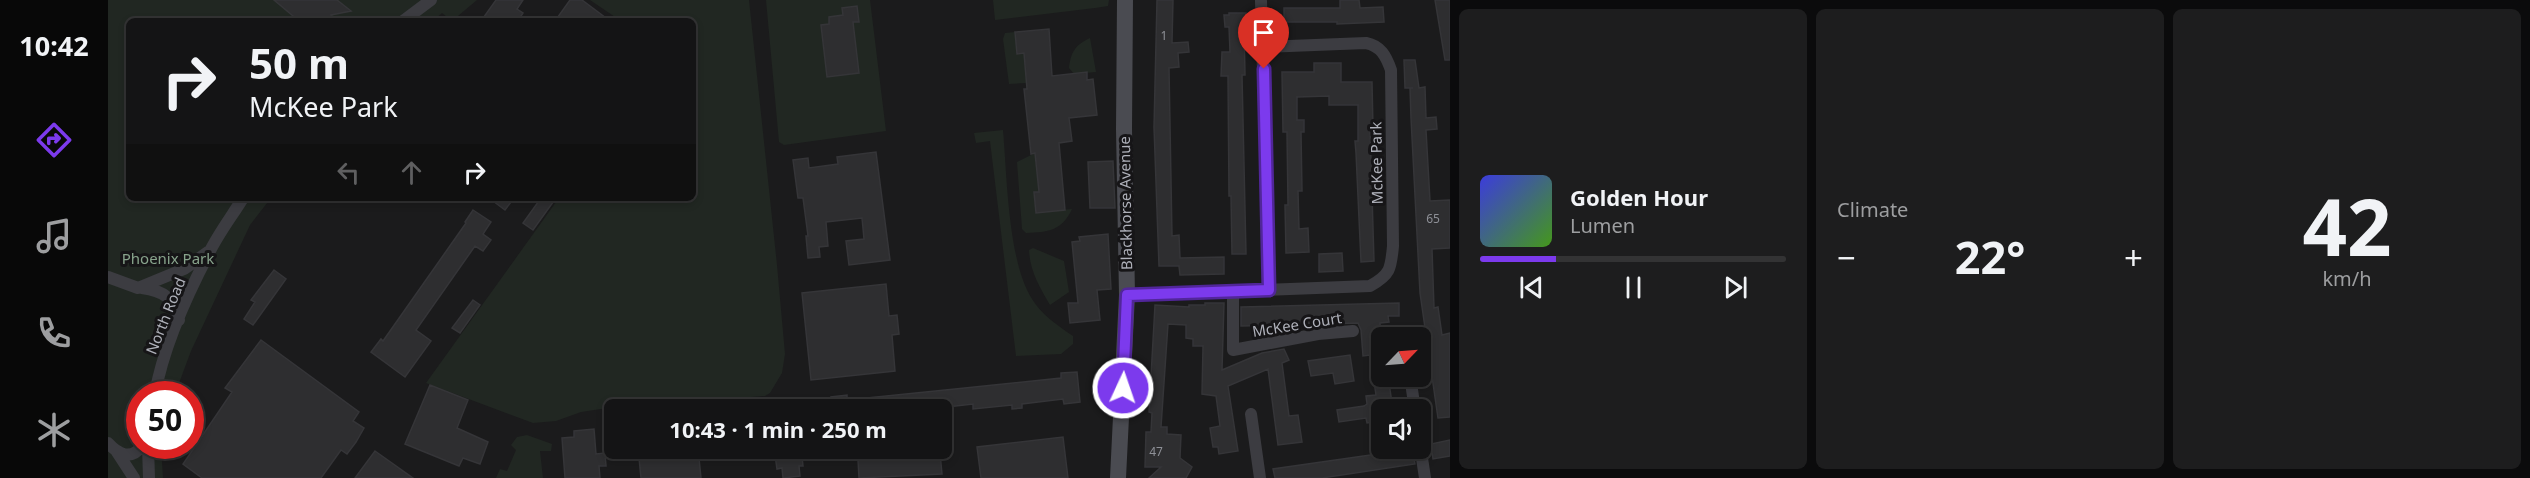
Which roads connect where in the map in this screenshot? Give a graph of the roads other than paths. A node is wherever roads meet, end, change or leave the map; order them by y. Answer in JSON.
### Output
{"nodes":[{"id":1,"x":430,"y":0,"type":"edge"},
{"id":2,"x":1125,"y":0,"type":"edge"},
{"id":3,"x":1261,"y":1,"type":"edge"},
{"id":4,"x":407,"y":18,"type":"edge"},
{"id":5,"x":1264,"y":47,"type":"junction"},
{"id":6,"x":240,"y":203,"type":"edge"},
{"id":7,"x":209,"y":251,"type":"junction"},
{"id":8,"x":108,"y":277,"type":"edge"},
{"id":9,"x":138,"y":288,"type":"junction"},
{"id":10,"x":1269,"y":290,"type":"junction"},
{"id":11,"x":1233,"y":291,"type":"junction"},
{"id":12,"x":1127,"y":295,"type":"junction"},
{"id":13,"x":179,"y":320,"type":"junction"},
{"id":14,"x":1353,"y":332,"type":"dead end"},
{"id":15,"x":157,"y":381,"type":"edge"},
{"id":16,"x":1251,"y":414,"type":"dead end"},
{"id":17,"x":112,"y":447,"type":"edge"},
{"id":18,"x":148,"y":459,"type":"edge"},
{"id":19,"x":1422,"y":459,"type":"edge"},
{"id":20,"x":134,"y":478,"type":"edge"},
{"id":21,"x":149,"y":478,"type":"edge"},
{"id":22,"x":1118,"y":478,"type":"edge"},
{"id":23,"x":1260,"y":478,"type":"edge"},
{"id":24,"x":1425,"y":478,"type":"edge"}],
"edges":[{"from":1,"to":4,"type":"street"},
{"from":2,"to":12,"type":"main road","name":"Blackhorse Avenue"},
{"from":3,"to":5,"type":"street"},
{"from":5,"to":10,"type":"street"},
{"from":5,"to":10,"type":"street","name":"McKee Park"},
{"from":6,"to":7,"type":"street"},
{"from":7,"to":9,"type":"street"},
{"from":7,"to":13,"type":"street","name":"North Road"},
{"from":8,"to":9,"type":"street"},
{"from":9,"to":13,"type":"street"},
{"from":10,"to":11,"type":"street","name":"McKee Park"},
{"from":11,"to":12,"type":"street","name":"McKee Park"},
{"from":11,"to":14,"type":"street","name":"McKee Court"},
{"from":12,"to":22,"type":"main road","name":"Blackhorse Avenue"},
{"from":13,"to":15,"type":"street","name":"North Road"},
{"from":16,"to":23,"type":"street"},
{"from":17,"to":20,"type":"street"},
{"from":18,"to":21,"type":"street"},
{"from":19,"to":24,"type":"street"}]}
